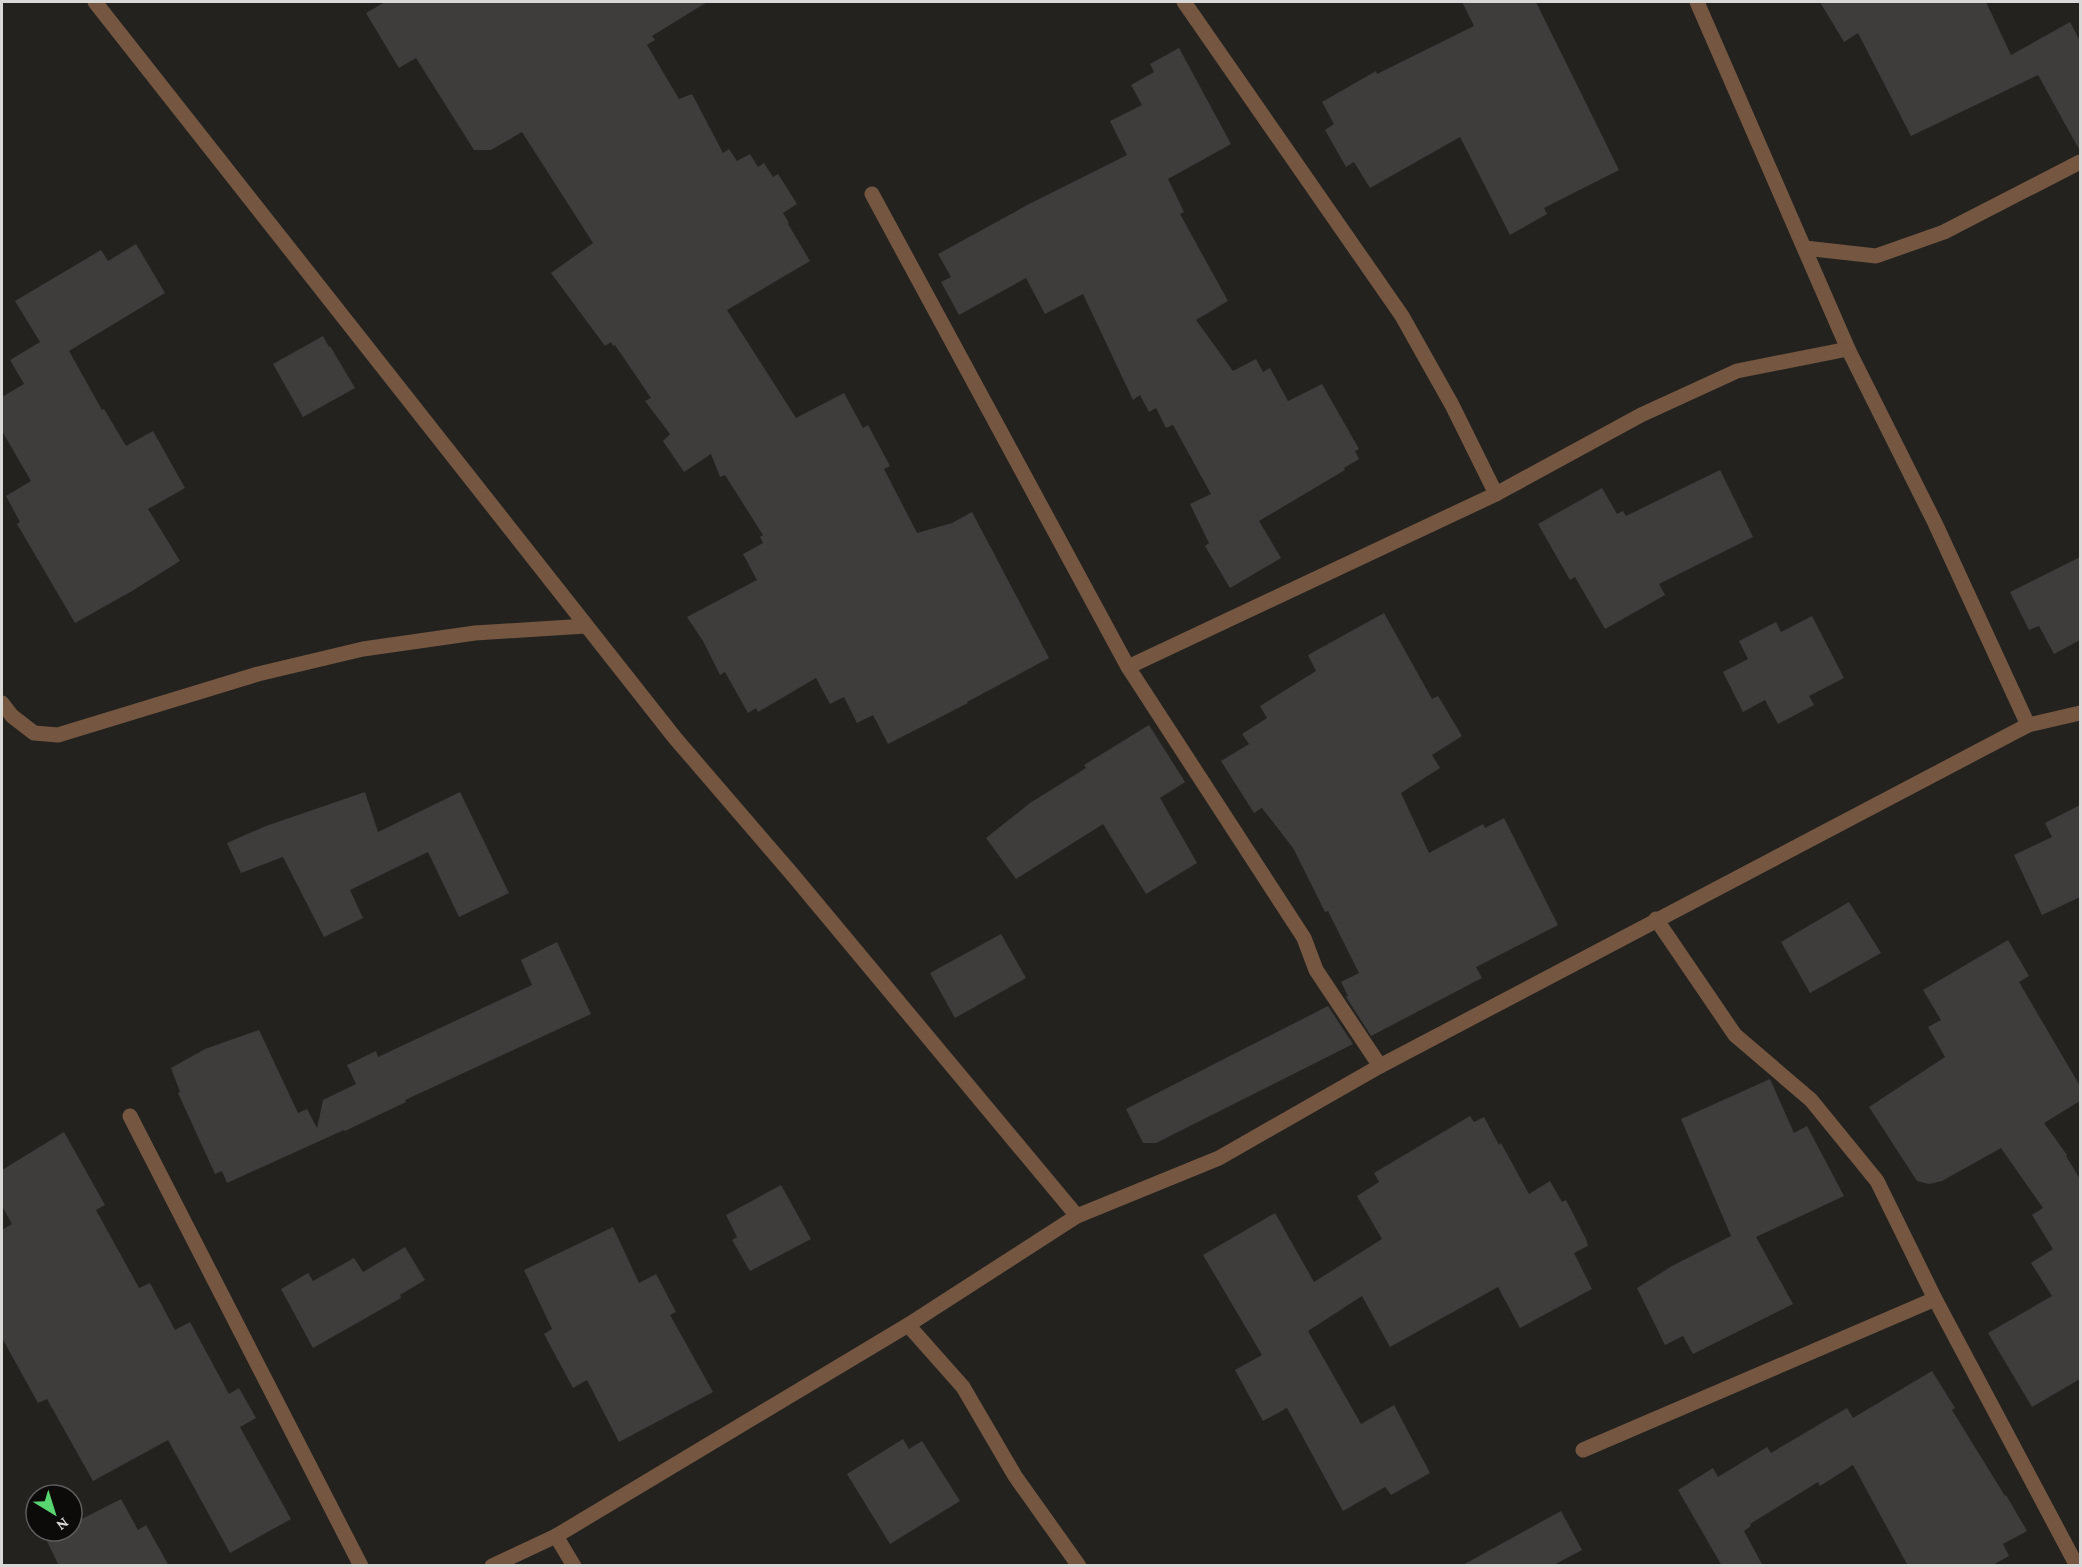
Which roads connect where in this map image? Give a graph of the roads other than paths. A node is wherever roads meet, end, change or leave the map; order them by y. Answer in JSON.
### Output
{"nodes":[{"id":1,"x":95,"y":2,"type":"edge"},
{"id":2,"x":1184,"y":2,"type":"edge"},
{"id":3,"x":1697,"y":2,"type":"edge"},
{"id":4,"x":2080,"y":162,"type":"edge"},
{"id":5,"x":872,"y":195,"type":"dead end"},
{"id":6,"x":1805,"y":248,"type":"junction"},
{"id":7,"x":1848,"y":348,"type":"junction"},
{"id":8,"x":1496,"y":494,"type":"junction"},
{"id":9,"x":586,"y":626,"type":"junction"},
{"id":10,"x":1128,"y":667,"type":"junction"},
{"id":11,"x":2,"y":703,"type":"edge"},
{"id":12,"x":2080,"y":713,"type":"edge"},
{"id":13,"x":2028,"y":725,"type":"junction"},
{"id":14,"x":1656,"y":920,"type":"junction"},
{"id":15,"x":1380,"y":1066,"type":"junction"},
{"id":16,"x":130,"y":1116,"type":"dead end"},
{"id":17,"x":1077,"y":1216,"type":"junction"},
{"id":18,"x":1935,"y":1299,"type":"junction"},
{"id":19,"x":908,"y":1325,"type":"junction"},
{"id":20,"x":1583,"y":1450,"type":"dead end"},
{"id":21,"x":556,"y":1536,"type":"junction"},
{"id":22,"x":361,"y":1566,"type":"edge"},
{"id":23,"x":492,"y":1566,"type":"edge"},
{"id":24,"x":574,"y":1566,"type":"edge"},
{"id":25,"x":1079,"y":1566,"type":"edge"},
{"id":26,"x":2077,"y":1566,"type":"edge"}],
"edges":[{"from":1,"to":9,"type":"street"},
{"from":2,"to":8,"type":"street"},
{"from":3,"to":6,"type":"street"},
{"from":4,"to":6,"type":"street"},
{"from":5,"to":10,"type":"street"},
{"from":6,"to":7,"type":"street"},
{"from":7,"to":8,"type":"street"},
{"from":7,"to":13,"type":"street"},
{"from":8,"to":10,"type":"street"},
{"from":9,"to":11,"type":"street"},
{"from":9,"to":17,"type":"street"},
{"from":10,"to":15,"type":"street"},
{"from":12,"to":13,"type":"street"},
{"from":13,"to":14,"type":"street"},
{"from":14,"to":15,"type":"street"},
{"from":14,"to":18,"type":"street"},
{"from":15,"to":17,"type":"street"},
{"from":16,"to":22,"type":"street"},
{"from":17,"to":19,"type":"street"},
{"from":18,"to":20,"type":"street"},
{"from":18,"to":26,"type":"street"},
{"from":19,"to":21,"type":"street"},
{"from":19,"to":25,"type":"street"},
{"from":21,"to":23,"type":"street"},
{"from":21,"to":24,"type":"street"}]}
